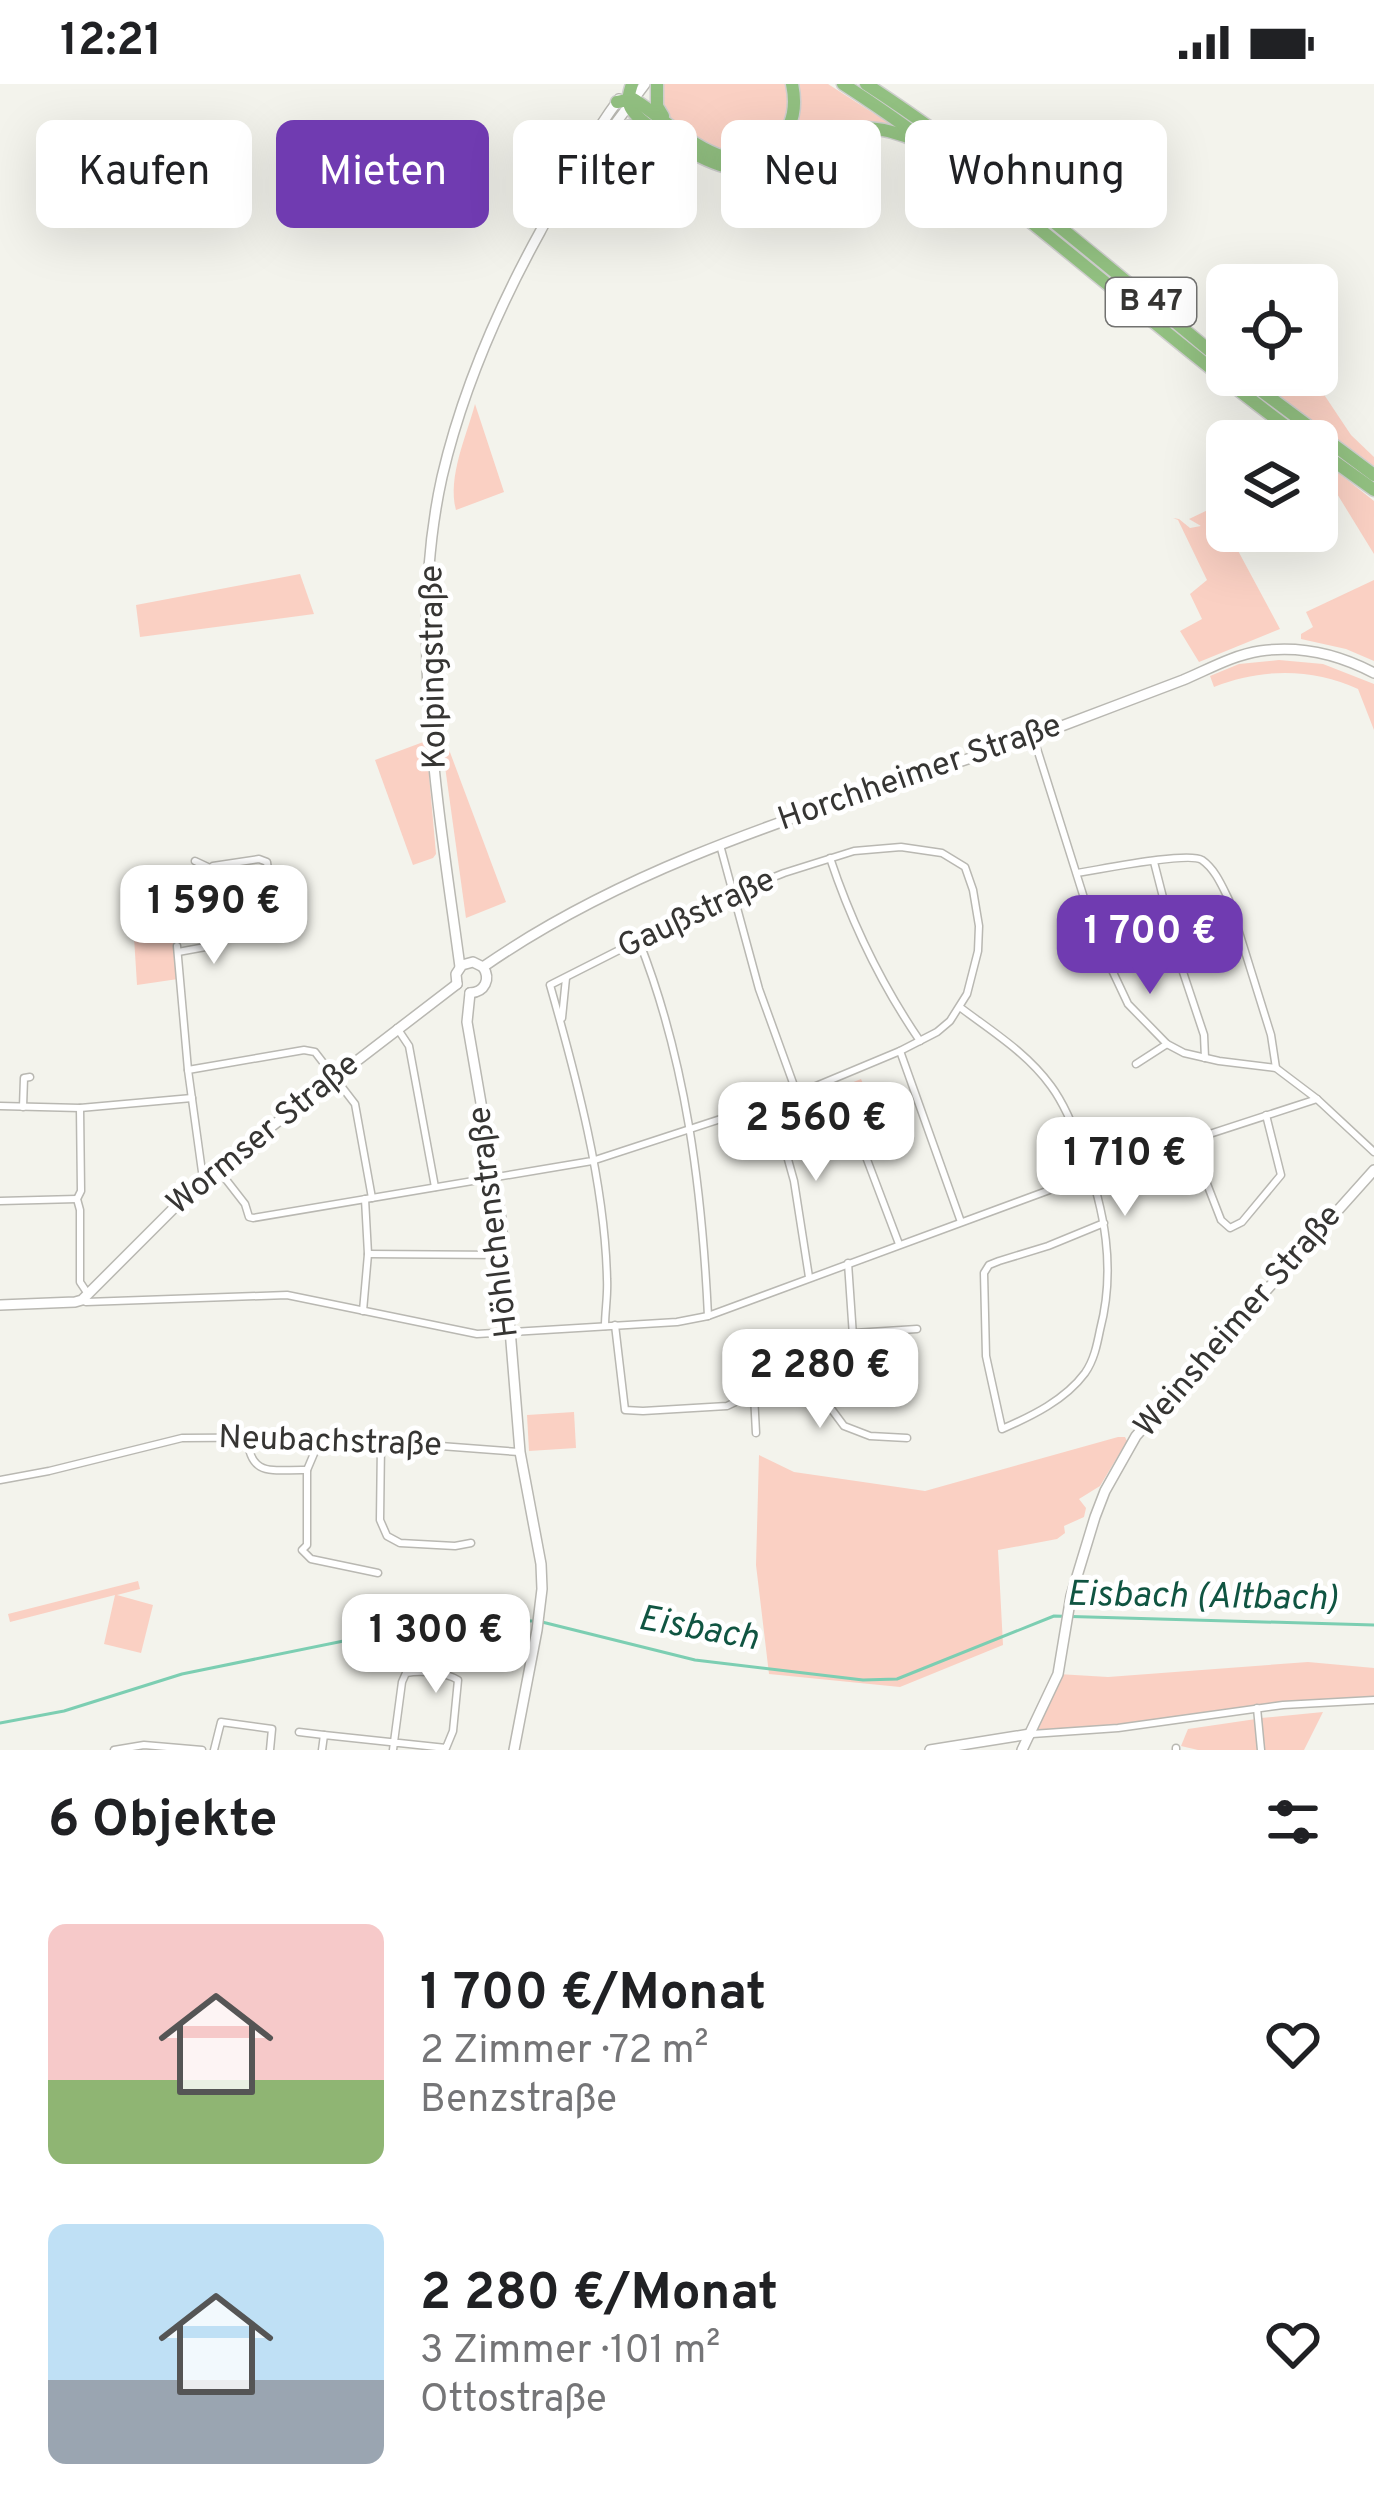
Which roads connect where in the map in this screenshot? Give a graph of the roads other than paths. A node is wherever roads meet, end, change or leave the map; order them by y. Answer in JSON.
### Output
{"nodes":[{"id":1,"x":645,"y":84,"type":"edge"},
{"id":2,"x":657,"y":84,"type":"edge"},
{"id":3,"x":793,"y":84,"type":"edge"},
{"id":4,"x":843,"y":84,"type":"edge"},
{"id":5,"x":866,"y":84,"type":"edge"},
{"id":6,"x":628,"y":95,"type":"edge"},
{"id":7,"x":609,"y":120,"type":"edge"},
{"id":8,"x":655,"y":120,"type":"edge"},
{"id":9,"x":659,"y":120,"type":"edge"},
{"id":10,"x":905,"y":127,"type":"edge"},
{"id":11,"x":905,"y":136,"type":"edge"},
{"id":12,"x":697,"y":145,"type":"edge"},
{"id":13,"x":697,"y":155,"type":"edge"},
{"id":14,"x":542,"y":228,"type":"edge"},
{"id":15,"x":1039,"y":228,"type":"edge"},
{"id":16,"x":1206,"y":347,"type":"edge"},
{"id":17,"x":1268,"y":396,"type":"edge"},
{"id":18,"x":1280,"y":420,"type":"edge"},
{"id":19,"x":1338,"y":464,"type":"edge"},
{"id":20,"x":1374,"y":475,"type":"edge"},
{"id":21,"x":1374,"y":490,"type":"edge"},
{"id":22,"x":1374,"y":673,"type":"edge"},
{"id":23,"x":1033,"y":736,"type":"junction"},
{"id":24,"x":719,"y":844,"type":"junction"},
{"id":25,"x":830,"y":858,"type":"junction"},
{"id":26,"x":195,"y":861,"type":"dead end"},
{"id":27,"x":1154,"y":862,"type":"junction"},
{"id":28,"x":210,"y":868,"type":"junction"},
{"id":29,"x":1077,"y":873,"type":"junction"},
{"id":30,"x":734,"y":894,"type":"junction"},
{"id":31,"x":456,"y":933,"type":"junction"},
{"id":32,"x":220,"y":938,"type":"junction"},
{"id":33,"x":639,"y":941,"type":"junction"},
{"id":34,"x":478,"y":964,"type":"junction"},
{"id":35,"x":460,"y":967,"type":"junction"},
{"id":36,"x":566,"y":978,"type":"junction"},
{"id":37,"x":457,"y":984,"type":"junction"},
{"id":38,"x":470,"y":993,"type":"junction"},
{"id":39,"x":961,"y":1007,"type":"junction"},
{"id":40,"x":561,"y":1022,"type":"junction"},
{"id":41,"x":397,"y":1028,"type":"junction"},
{"id":42,"x":920,"y":1041,"type":"junction"},
{"id":43,"x":1167,"y":1044,"type":"junction"},
{"id":44,"x":900,"y":1052,"type":"junction"},
{"id":45,"x":1205,"y":1058,"type":"junction"},
{"id":46,"x":1136,"y":1064,"type":"dead end"},
{"id":47,"x":1276,"y":1068,"type":"junction"},
{"id":48,"x":188,"y":1070,"type":"junction"},
{"id":49,"x":30,"y":1077,"type":"dead end"},
{"id":50,"x":335,"y":1077,"type":"junction"},
{"id":51,"x":797,"y":1094,"type":"junction"},
{"id":52,"x":192,"y":1098,"type":"junction"},
{"id":53,"x":1318,"y":1099,"type":"junction"},
{"id":54,"x":772,"y":1102,"type":"junction"},
{"id":55,"x":0,"y":1106,"type":"edge"},
{"id":56,"x":23,"y":1107,"type":"junction"},
{"id":57,"x":80,"y":1108,"type":"junction"},
{"id":58,"x":1266,"y":1115,"type":"junction"},
{"id":59,"x":689,"y":1130,"type":"junction"},
{"id":60,"x":1190,"y":1140,"type":"junction"},
{"id":61,"x":863,"y":1150,"type":"dead end"},
{"id":62,"x":1374,"y":1152,"type":"edge"},
{"id":63,"x":592,"y":1161,"type":"junction"},
{"id":64,"x":217,"y":1168,"type":"junction"},
{"id":65,"x":1374,"y":1170,"type":"edge"},
{"id":66,"x":1091,"y":1175,"type":"junction"},
{"id":67,"x":494,"y":1176,"type":"junction"},
{"id":68,"x":203,"y":1179,"type":"junction"},
{"id":69,"x":434,"y":1186,"type":"junction"},
{"id":70,"x":368,"y":1198,"type":"junction"},
{"id":71,"x":77,"y":1199,"type":"junction"},
{"id":72,"x":0,"y":1201,"type":"edge"},
{"id":73,"x":961,"y":1222,"type":"junction"},
{"id":74,"x":1104,"y":1223,"type":"junction"},
{"id":75,"x":899,"y":1244,"type":"junction"},
{"id":76,"x":368,"y":1254,"type":"junction"},
{"id":77,"x":504,"y":1255,"type":"junction"},
{"id":78,"x":848,"y":1263,"type":"junction"},
{"id":79,"x":809,"y":1277,"type":"junction"},
{"id":80,"x":85,"y":1297,"type":"junction"},
{"id":81,"x":0,"y":1305,"type":"edge"},
{"id":82,"x":363,"y":1311,"type":"junction"},
{"id":83,"x":708,"y":1316,"type":"junction"},
{"id":84,"x":615,"y":1325,"type":"junction"},
{"id":85,"x":605,"y":1326,"type":"junction"},
{"id":86,"x":917,"y":1329,"type":"dead end"},
{"id":87,"x":854,"y":1333,"type":"junction"},
{"id":88,"x":509,"y":1334,"type":"junction"},
{"id":89,"x":786,"y":1351,"type":"dead end"},
{"id":90,"x":829,"y":1368,"type":"junction"},
{"id":91,"x":815,"y":1388,"type":"junction"},
{"id":92,"x":754,"y":1395,"type":"junction"},
{"id":93,"x":757,"y":1433,"type":"dead end"},
{"id":94,"x":247,"y":1436,"type":"junction"},
{"id":95,"x":321,"y":1437,"type":"junction"},
{"id":96,"x":907,"y":1438,"type":"dead end"},
{"id":97,"x":381,"y":1443,"type":"junction"},
{"id":98,"x":520,"y":1452,"type":"junction"},
{"id":99,"x":307,"y":1470,"type":"junction"},
{"id":100,"x":0,"y":1480,"type":"edge"},
{"id":101,"x":471,"y":1543,"type":"dead end"},
{"id":102,"x":378,"y":1573,"type":"dead end"},
{"id":103,"x":1374,"y":1700,"type":"edge"},
{"id":104,"x":1257,"y":1708,"type":"junction"},
{"id":105,"x":298,"y":1732,"type":"dead end"},
{"id":106,"x":1030,"y":1734,"type":"junction"},
{"id":107,"x":324,"y":1735,"type":"junction"},
{"id":108,"x":394,"y":1746,"type":"edge"},
{"id":109,"x":144,"y":1747,"type":"edge"},
{"id":110,"x":114,"y":1750,"type":"edge"},
{"id":111,"x":202,"y":1750,"type":"edge"},
{"id":112,"x":214,"y":1750,"type":"edge"},
{"id":113,"x":270,"y":1750,"type":"edge"},
{"id":114,"x":322,"y":1750,"type":"edge"},
{"id":115,"x":514,"y":1750,"type":"edge"},
{"id":116,"x":930,"y":1750,"type":"edge"},
{"id":117,"x":1022,"y":1750,"type":"edge"},
{"id":118,"x":1261,"y":1750,"type":"edge"}],
"edges":[{"from":1,"to":6,"type":"main road","name":"Kolpingstraße"},
{"from":2,"to":9,"type":"highway"},
{"from":3,"to":12,"type":"highway"},
{"from":4,"to":10,"type":"highway","number":"B 47"},
{"from":5,"to":16,"type":"highway","number":"B 47"},
{"from":6,"to":7,"type":"main road","name":"Kolpingstraße"},
{"from":6,"to":8,"type":"highway"},
{"from":11,"to":13,"type":"highway"},
{"from":14,"to":31,"type":"main road","name":"Kolpingstraße"},
{"from":15,"to":18,"type":"highway","number":"B 47"},
{"from":17,"to":20,"type":"highway"},
{"from":19,"to":21,"type":"highway"},
{"from":22,"to":23,"type":"main road","name":"Horchheimer Straße"},
{"from":23,"to":24,"type":"main road","name":"Horchheimer Straße"},
{"from":23,"to":29,"type":"street"},
{"from":24,"to":30,"type":"street"},
{"from":24,"to":34,"type":"main road","name":"Horchheimer Straße"},
{"from":25,"to":30,"type":"street","name":"Gaußstraße"},
{"from":25,"to":39,"type":"street","name":"Gaußstraße"},
{"from":25,"to":42,"type":"street"},
{"from":26,"to":28,"type":"street"},
{"from":27,"to":29,"type":"street"},
{"from":27,"to":45,"type":"street"},
{"from":27,"to":47,"type":"street"},
{"from":28,"to":32,"type":"street"},
{"from":28,"to":32,"type":"street"},
{"from":29,"to":43,"type":"street"},
{"from":30,"to":33,"type":"street","name":"Gaußstraße"},
{"from":30,"to":51,"type":"street"},
{"from":31,"to":34,"type":"main road","name":"Kolpingstraße"},
{"from":31,"to":35,"type":"main road","name":"Kolpingstraße"},
{"from":32,"to":48,"type":"street"},
{"from":33,"to":36,"type":"street","name":"Gaußstraße"},
{"from":33,"to":59,"type":"street"},
{"from":34,"to":35,"type":"main road"},
{"from":34,"to":38,"type":"main road"},
{"from":35,"to":37,"type":"main road"},
{"from":36,"to":40,"type":"street"},
{"from":36,"to":40,"type":"street"},
{"from":37,"to":38,"type":"main road"},
{"from":37,"to":41,"type":"main road","name":"Wormser Straße"},
{"from":38,"to":67,"type":"main road","name":"Höhlchenstraße"},
{"from":39,"to":42,"type":"street"},
{"from":39,"to":66,"type":"street"},
{"from":40,"to":63,"type":"street"},
{"from":41,"to":50,"type":"main road","name":"Wormser Straße"},
{"from":41,"to":69,"type":"street"},
{"from":42,"to":44,"type":"street"},
{"from":43,"to":45,"type":"street"},
{"from":43,"to":46,"type":"street"},
{"from":44,"to":51,"type":"street"},
{"from":44,"to":73,"type":"street"},
{"from":45,"to":47,"type":"street"},
{"from":47,"to":53,"type":"street"},
{"from":48,"to":50,"type":"street"},
{"from":48,"to":52,"type":"street"},
{"from":49,"to":56,"type":"street"},
{"from":50,"to":64,"type":"main road","name":"Wormser Straße"},
{"from":50,"to":70,"type":"street"},
{"from":51,"to":54,"type":"street"},
{"from":52,"to":57,"type":"street"},
{"from":52,"to":68,"type":"street"},
{"from":53,"to":58,"type":"street"},
{"from":53,"to":62,"type":"street"},
{"from":54,"to":59,"type":"street"},
{"from":54,"to":79,"type":"street"},
{"from":55,"to":56,"type":"street"},
{"from":56,"to":57,"type":"street"},
{"from":57,"to":71,"type":"street"},
{"from":58,"to":60,"type":"street"},
{"from":58,"to":60,"type":"street"},
{"from":59,"to":63,"type":"street"},
{"from":59,"to":83,"type":"street"},
{"from":60,"to":66,"type":"street"},
{"from":61,"to":75,"type":"street"},
{"from":63,"to":67,"type":"street"},
{"from":63,"to":85,"type":"street"},
{"from":64,"to":68,"type":"main road","name":"Wormser Straße"},
{"from":64,"to":70,"type":"street"},
{"from":65,"to":106,"type":"main road","name":"Weinsheimer Straße"},
{"from":66,"to":73,"type":"street"},
{"from":66,"to":74,"type":"street"},
{"from":67,"to":69,"type":"street"},
{"from":67,"to":77,"type":"main road","name":"Höhlchenstraße"},
{"from":68,"to":80,"type":"main road","name":"Wormser Straße"},
{"from":69,"to":70,"type":"street"},
{"from":70,"to":76,"type":"street"},
{"from":71,"to":72,"type":"street"},
{"from":71,"to":80,"type":"street"},
{"from":73,"to":75,"type":"street"},
{"from":74,"to":74,"type":"street"},
{"from":75,"to":78,"type":"street"},
{"from":76,"to":77,"type":"street"},
{"from":76,"to":82,"type":"street"},
{"from":77,"to":88,"type":"main road","name":"Höhlchenstraße"},
{"from":78,"to":79,"type":"street"},
{"from":78,"to":87,"type":"street"},
{"from":79,"to":83,"type":"street"},
{"from":80,"to":81,"type":"main road"},
{"from":80,"to":82,"type":"street"},
{"from":82,"to":88,"type":"street"},
{"from":83,"to":84,"type":"street"},
{"from":84,"to":85,"type":"street"},
{"from":84,"to":92,"type":"street"},
{"from":85,"to":88,"type":"street"},
{"from":86,"to":87,"type":"street"},
{"from":87,"to":90,"type":"street"},
{"from":88,"to":98,"type":"main road","name":"Höhlchenstraße"},
{"from":89,"to":90,"type":"street"},
{"from":90,"to":91,"type":"street"},
{"from":91,"to":92,"type":"street"},
{"from":91,"to":96,"type":"street"},
{"from":92,"to":93,"type":"street"},
{"from":94,"to":95,"type":"street","name":"Neubachstraße"},
{"from":94,"to":99,"type":"street"},
{"from":94,"to":100,"type":"street","name":"Neubachstraße"},
{"from":95,"to":97,"type":"street","name":"Neubachstraße"},
{"from":95,"to":99,"type":"street"},
{"from":97,"to":98,"type":"street","name":"Neubachstraße"},
{"from":97,"to":101,"type":"street"},
{"from":98,"to":115,"type":"main road","name":"Höhlchenstraße"},
{"from":99,"to":102,"type":"street"},
{"from":103,"to":104,"type":"street"},
{"from":104,"to":106,"type":"street"},
{"from":104,"to":118,"type":"street"},
{"from":105,"to":107,"type":"street"},
{"from":106,"to":116,"type":"main road"},
{"from":106,"to":117,"type":"main road","name":"Weinsheimer Straße"},
{"from":107,"to":108,"type":"street"},
{"from":107,"to":114,"type":"street"},
{"from":108,"to":108,"type":"street"},
{"from":109,"to":110,"type":"street"},
{"from":109,"to":111,"type":"street"},
{"from":112,"to":113,"type":"street"}]}
